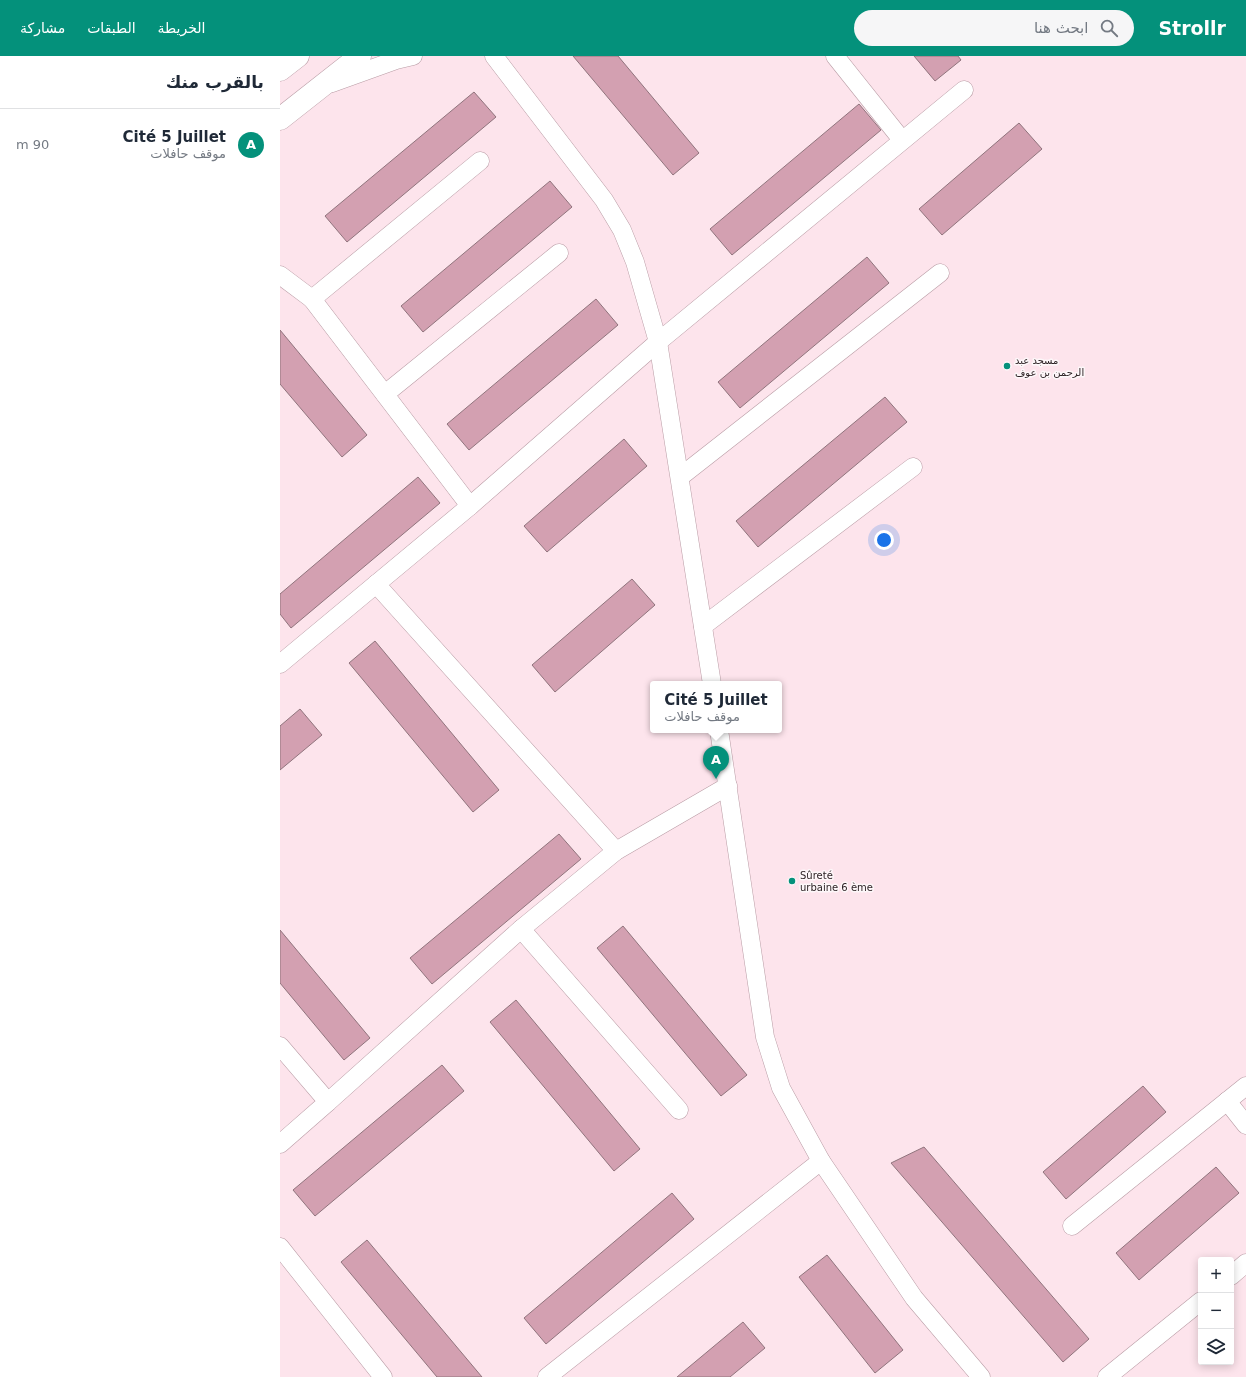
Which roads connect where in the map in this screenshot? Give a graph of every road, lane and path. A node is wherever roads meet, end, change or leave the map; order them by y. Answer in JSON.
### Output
{"nodes":[{"id":1,"x":298,"y":56,"type":"edge"},
{"id":2,"x":360,"y":56,"type":"edge"},
{"id":3,"x":413,"y":56,"type":"edge"},
{"id":4,"x":494,"y":56,"type":"edge"},
{"id":5,"x":836,"y":56,"type":"edge"},
{"id":6,"x":280,"y":70,"type":"edge"},
{"id":7,"x":322,"y":86,"type":"junction"},
{"id":8,"x":964,"y":90,"type":"dead end"},
{"id":9,"x":280,"y":119,"type":"edge"},
{"id":10,"x":902,"y":140,"type":"junction"},
{"id":11,"x":480,"y":161,"type":"dead end"},
{"id":12,"x":559,"y":253,"type":"dead end"},
{"id":13,"x":940,"y":273,"type":"dead end"},
{"id":14,"x":280,"y":275,"type":"edge"},
{"id":15,"x":312,"y":299,"type":"junction"},
{"id":16,"x":658,"y":342,"type":"junction"},
{"id":17,"x":385,"y":394,"type":"junction"},
{"id":18,"x":913,"y":467,"type":"dead end"},
{"id":19,"x":680,"y":477,"type":"junction"},
{"id":20,"x":470,"y":506,"type":"junction"},
{"id":21,"x":376,"y":584,"type":"junction"},
{"id":22,"x":703,"y":626,"type":"junction"},
{"id":23,"x":280,"y":664,"type":"edge"},
{"id":24,"x":712,"y":681,"type":"edge"},
{"id":25,"x":719,"y":733,"type":"edge"},
{"id":26,"x":728,"y":786,"type":"junction"},
{"id":27,"x":616,"y":851,"type":"junction"},
{"id":28,"x":521,"y":929,"type":"junction"},
{"id":29,"x":280,"y":1046,"type":"edge"},
{"id":30,"x":1246,"y":1086,"type":"edge"},
{"id":31,"x":1227,"y":1101,"type":"junction"},
{"id":32,"x":328,"y":1102,"type":"junction"},
{"id":33,"x":679,"y":1110,"type":"dead end"},
{"id":34,"x":1246,"y":1125,"type":"edge"},
{"id":35,"x":280,"y":1144,"type":"edge"},
{"id":36,"x":821,"y":1161,"type":"junction"},
{"id":37,"x":1072,"y":1226,"type":"dead end"},
{"id":38,"x":280,"y":1247,"type":"edge"},
{"id":39,"x":1246,"y":1263,"type":"edge"},
{"id":40,"x":1234,"y":1273,"type":"edge"},
{"id":41,"x":1198,"y":1303,"type":"edge"},
{"id":42,"x":384,"y":1377,"type":"edge"},
{"id":43,"x":547,"y":1377,"type":"edge"},
{"id":44,"x":981,"y":1377,"type":"edge"},
{"id":45,"x":1107,"y":1377,"type":"edge"}],
"edges":[{"from":1,"to":6,"type":"highway"},
{"from":2,"to":7,"type":"highway"},
{"from":3,"to":7,"type":"street"},
{"from":4,"to":16,"type":"street"},
{"from":5,"to":10,"type":"street"},
{"from":7,"to":9,"type":"highway"},
{"from":8,"to":10,"type":"street"},
{"from":10,"to":16,"type":"street"},
{"from":11,"to":15,"type":"street"},
{"from":12,"to":17,"type":"street"},
{"from":13,"to":19,"type":"street"},
{"from":14,"to":15,"type":"street"},
{"from":15,"to":17,"type":"street"},
{"from":16,"to":19,"type":"street"},
{"from":16,"to":20,"type":"street"},
{"from":17,"to":20,"type":"street"},
{"from":18,"to":22,"type":"street"},
{"from":19,"to":22,"type":"street"},
{"from":20,"to":21,"type":"street"},
{"from":21,"to":23,"type":"street"},
{"from":21,"to":27,"type":"street"},
{"from":22,"to":24,"type":"street"},
{"from":25,"to":26,"type":"street"},
{"from":26,"to":27,"type":"street"},
{"from":26,"to":36,"type":"street"},
{"from":27,"to":28,"type":"street"},
{"from":28,"to":32,"type":"street"},
{"from":28,"to":33,"type":"street"},
{"from":29,"to":32,"type":"street"},
{"from":30,"to":31,"type":"street"},
{"from":31,"to":34,"type":"street"},
{"from":31,"to":37,"type":"street"},
{"from":32,"to":35,"type":"street"},
{"from":36,"to":43,"type":"street"},
{"from":36,"to":44,"type":"street"},
{"from":38,"to":42,"type":"street"},
{"from":39,"to":40,"type":"street"},
{"from":41,"to":45,"type":"street"}]}
